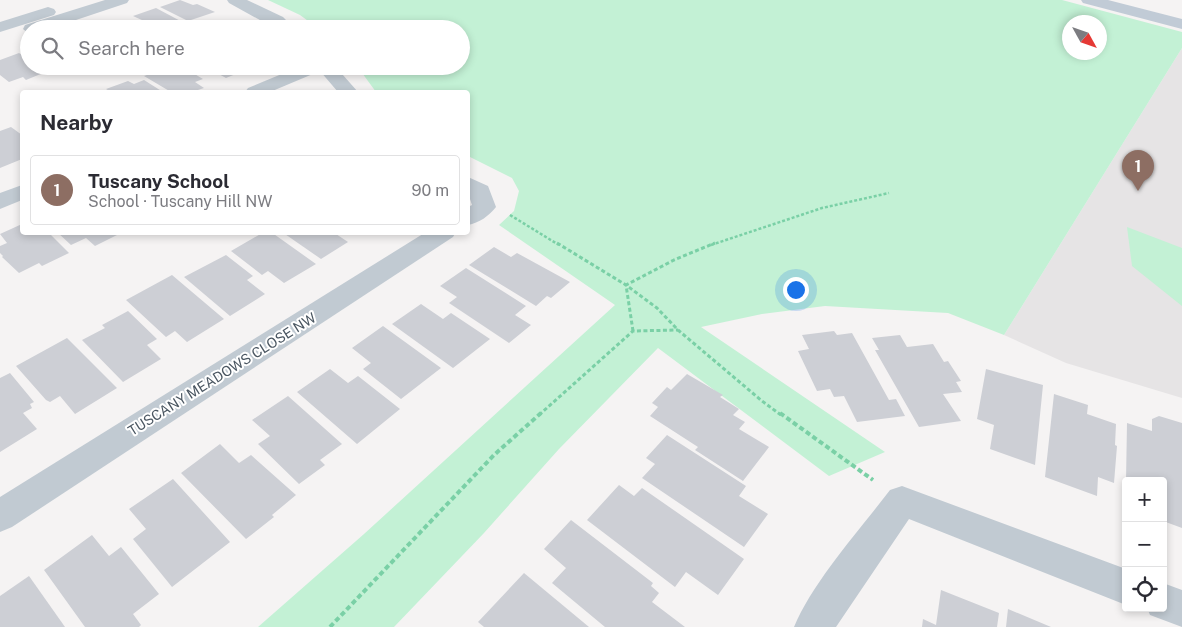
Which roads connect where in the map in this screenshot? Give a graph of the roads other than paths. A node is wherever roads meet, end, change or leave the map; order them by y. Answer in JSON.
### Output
{"nodes":[{"id":1,"x":88,"y":0,"type":"edge"},
{"id":2,"x":121,"y":0,"type":"edge"},
{"id":3,"x":234,"y":0,"type":"edge"},
{"id":4,"x":1089,"y":0,"type":"edge"},
{"id":5,"x":1128,"y":0,"type":"edge"},
{"id":6,"x":1182,"y":14,"type":"edge"},
{"id":7,"x":23,"y":20,"type":"edge"},
{"id":8,"x":58,"y":20,"type":"edge"},
{"id":9,"x":275,"y":20,"type":"edge"},
{"id":10,"x":20,"y":21,"type":"edge"},
{"id":11,"x":1182,"y":24,"type":"edge"},
{"id":12,"x":0,"y":27,"type":"edge"},
{"id":13,"x":20,"y":32,"type":"edge"},
{"id":14,"x":0,"y":39,"type":"edge"},
{"id":15,"x":295,"y":75,"type":"edge"},
{"id":16,"x":333,"y":75,"type":"edge"},
{"id":17,"x":260,"y":90,"type":"edge"},
{"id":18,"x":346,"y":90,"type":"edge"},
{"id":19,"x":470,"y":185,"type":"edge"},
{"id":20,"x":20,"y":193,"type":"edge"},
{"id":21,"x":0,"y":202,"type":"edge"},
{"id":22,"x":476,"y":212,"type":"edge"},
{"id":23,"x":439,"y":235,"type":"edge"},
{"id":24,"x":0,"y":516,"type":"edge"},
{"id":25,"x":1122,"y":585,"type":"edge"},
{"id":26,"x":1167,"y":603,"type":"edge"},
{"id":27,"x":1182,"y":609,"type":"edge"},
{"id":28,"x":814,"y":627,"type":"edge"}],
"edges":[{"from":1,"to":7,"type":"street"},
{"from":2,"to":8,"type":"street"},
{"from":3,"to":9,"type":"street"},
{"from":4,"to":11,"type":"street"},
{"from":5,"to":6,"type":"street"},
{"from":10,"to":12,"type":"street"},
{"from":13,"to":14,"type":"street"},
{"from":15,"to":17,"type":"street"},
{"from":16,"to":18,"type":"street"},
{"from":19,"to":22,"type":"street"},
{"from":20,"to":21,"type":"street"},
{"from":23,"to":24,"type":"street","name":"TUSCANY MEADOWS CLOSE NW"},
{"from":25,"to":28,"type":"street"},
{"from":26,"to":27,"type":"street"}]}
